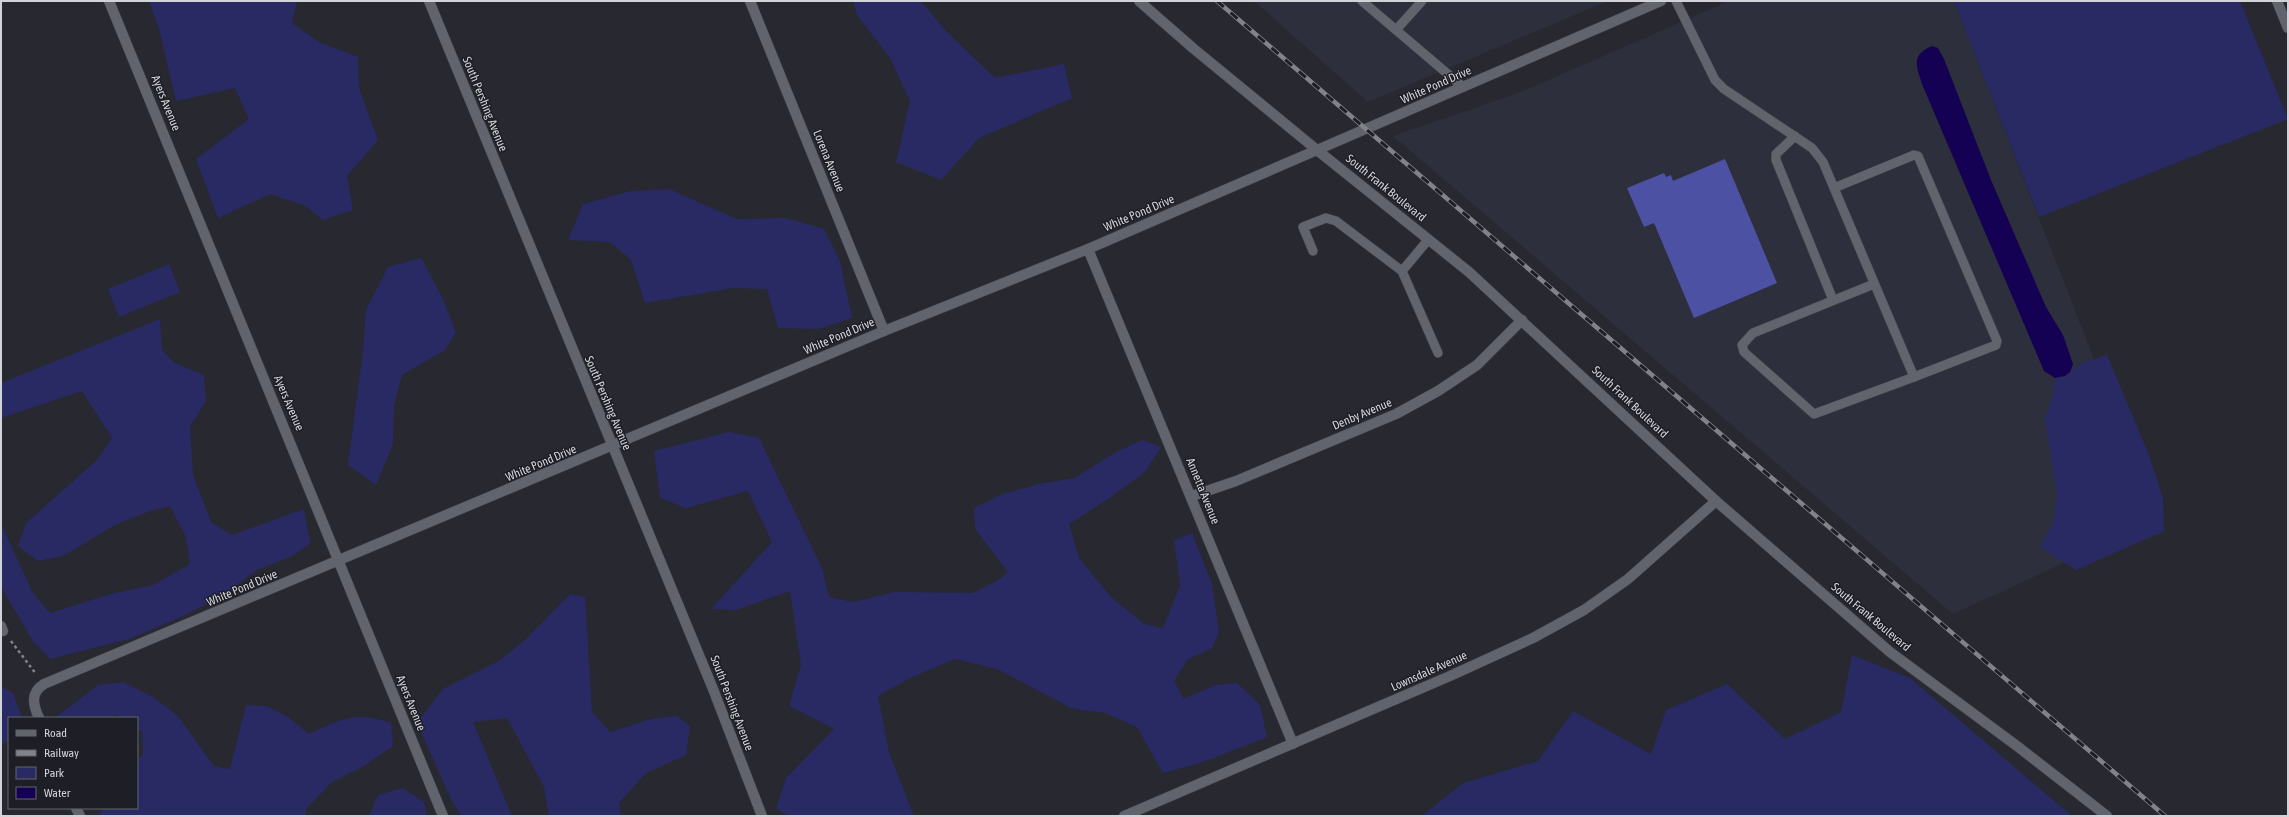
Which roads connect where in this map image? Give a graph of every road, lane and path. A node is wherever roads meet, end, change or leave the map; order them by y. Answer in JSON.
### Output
{"nodes":[{"id":1,"x":110,"y":1,"type":"edge"},
{"id":2,"x":429,"y":1,"type":"edge"},
{"id":3,"x":750,"y":1,"type":"edge"},
{"id":4,"x":1139,"y":1,"type":"edge"},
{"id":5,"x":1362,"y":1,"type":"edge"},
{"id":6,"x":1422,"y":1,"type":"edge"},
{"id":7,"x":1661,"y":1,"type":"edge"},
{"id":8,"x":1676,"y":1,"type":"edge"},
{"id":9,"x":2277,"y":1,"type":"edge"},
{"id":10,"x":2288,"y":28,"type":"edge"},
{"id":11,"x":1396,"y":30,"type":"junction"},
{"id":12,"x":1463,"y":88,"type":"junction"},
{"id":13,"x":1795,"y":136,"type":"junction"},
{"id":14,"x":1317,"y":150,"type":"junction"},
{"id":15,"x":1834,"y":188,"type":"junction"},
{"id":16,"x":1428,"y":240,"type":"junction"},
{"id":17,"x":1088,"y":249,"type":"junction"},
{"id":18,"x":1313,"y":251,"type":"dead end"},
{"id":19,"x":1402,"y":271,"type":"junction"},
{"id":20,"x":1874,"y":284,"type":"junction"},
{"id":21,"x":1833,"y":300,"type":"junction"},
{"id":22,"x":1522,"y":320,"type":"junction"},
{"id":23,"x":884,"y":332,"type":"junction"},
{"id":24,"x":1438,"y":353,"type":"dead end"},
{"id":25,"x":1914,"y":377,"type":"junction"},
{"id":26,"x":612,"y":447,"type":"junction"},
{"id":27,"x":1192,"y":496,"type":"junction"},
{"id":28,"x":1716,"y":502,"type":"junction"},
{"id":29,"x":338,"y":561,"type":"junction"},
{"id":30,"x":2,"y":629,"type":"edge"},
{"id":31,"x":44,"y":684,"type":"junction"},
{"id":32,"x":38,"y":717,"type":"edge"},
{"id":33,"x":1293,"y":744,"type":"junction"},
{"id":34,"x":444,"y":816,"type":"edge"},
{"id":35,"x":762,"y":816,"type":"edge"},
{"id":36,"x":1124,"y":816,"type":"edge"},
{"id":37,"x":2107,"y":816,"type":"edge"}],
"edges":[{"from":1,"to":29,"type":"street","name":"Ayers Avenue"},
{"from":2,"to":26,"type":"street","name":"South Pershing Avenue"},
{"from":3,"to":23,"type":"street","name":"Lorena Avenue"},
{"from":4,"to":14,"type":"street","name":"South Frank Boulevard"},
{"from":5,"to":11,"type":"lane"},
{"from":6,"to":11,"type":"lane"},
{"from":7,"to":12,"type":"street","name":"White Pond Drive"},
{"from":8,"to":13,"type":"lane"},
{"from":9,"to":10,"type":"street"},
{"from":11,"to":12,"type":"lane"},
{"from":12,"to":14,"type":"street","name":"White Pond Drive"},
{"from":13,"to":15,"type":"lane"},
{"from":13,"to":21,"type":"lane"},
{"from":14,"to":16,"type":"street","name":"South Frank Boulevard"},
{"from":14,"to":17,"type":"street","name":"White Pond Drive"},
{"from":15,"to":20,"type":"lane"},
{"from":15,"to":25,"type":"lane"},
{"from":16,"to":19,"type":"lane"},
{"from":16,"to":22,"type":"street","name":"South Frank Boulevard"},
{"from":17,"to":23,"type":"street","name":"White Pond Drive"},
{"from":17,"to":27,"type":"street","name":"Annetta Avenue"},
{"from":18,"to":19,"type":"lane"},
{"from":19,"to":24,"type":"lane"},
{"from":20,"to":21,"type":"lane"},
{"from":20,"to":25,"type":"lane"},
{"from":21,"to":25,"type":"lane"},
{"from":22,"to":27,"type":"street","name":"Denby Avenue"},
{"from":22,"to":28,"type":"street","name":"South Frank Boulevard"},
{"from":23,"to":26,"type":"street","name":"White Pond Drive"},
{"from":26,"to":29,"type":"street","name":"White Pond Drive"},
{"from":26,"to":35,"type":"street","name":"South Pershing Avenue"},
{"from":27,"to":33,"type":"street","name":"Annetta Avenue"},
{"from":28,"to":33,"type":"street","name":"Lownsdale Avenue"},
{"from":28,"to":37,"type":"street","name":"South Frank Boulevard"},
{"from":29,"to":31,"type":"street","name":"White Pond Drive"},
{"from":29,"to":34,"type":"street","name":"Ayers Avenue"},
{"from":30,"to":31,"type":"path"},
{"from":31,"to":32,"type":"street"},
{"from":33,"to":36,"type":"street","name":"Lownsdale Avenue"}]}
